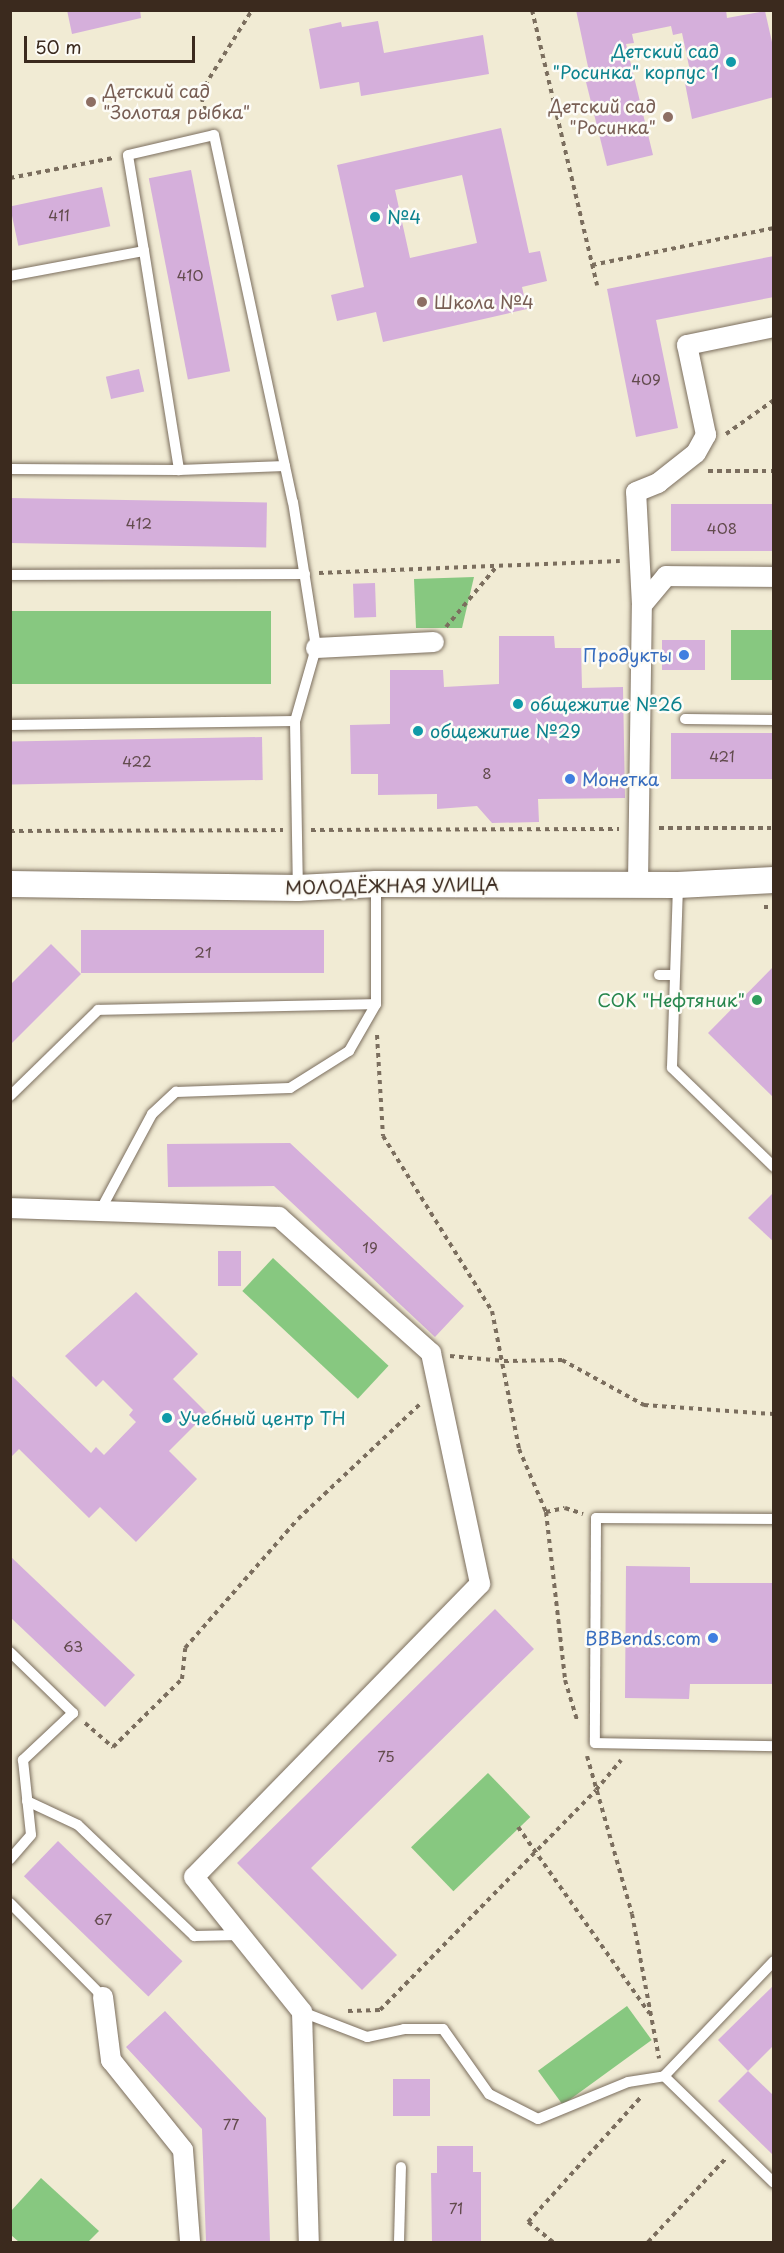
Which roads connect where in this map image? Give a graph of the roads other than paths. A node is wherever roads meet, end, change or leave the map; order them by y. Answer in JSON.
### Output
{"nodes":[{"id":1,"x":144,"y":251,"type":"junction"},
{"id":2,"x":10,"y":276,"type":"edge"},
{"id":3,"x":774,"y":327,"type":"edge"},
{"id":4,"x":285,"y":466,"type":"junction"},
{"id":5,"x":10,"y":469,"type":"edge"},
{"id":6,"x":178,"y":470,"type":"junction"},
{"id":7,"x":304,"y":574,"type":"junction"},
{"id":8,"x":10,"y":575,"type":"edge"},
{"id":9,"x":774,"y":577,"type":"edge"},
{"id":10,"x":642,"y":605,"type":"junction"},
{"id":11,"x":434,"y":642,"type":"road end"},
{"id":12,"x":316,"y":648,"type":"junction"},
{"id":13,"x":685,"y":719,"type":"dead end"},
{"id":14,"x":774,"y":720,"type":"edge"},
{"id":15,"x":295,"y":721,"type":"junction"},
{"id":16,"x":10,"y":725,"type":"edge"},
{"id":17,"x":774,"y":880,"type":"edge"},
{"id":18,"x":638,"y":883,"type":"junction"},
{"id":19,"x":10,"y":884,"type":"edge"},
{"id":20,"x":376,"y":885,"type":"junction"},
{"id":21,"x":678,"y":885,"type":"junction"},
{"id":22,"x":298,"y":888,"type":"junction"},
{"id":23,"x":659,"y":975,"type":"dead end"},
{"id":24,"x":675,"y":975,"type":"junction"},
{"id":25,"x":376,"y":1004,"type":"junction"},
{"id":26,"x":10,"y":1096,"type":"edge"},
{"id":27,"x":774,"y":1167,"type":"edge"},
{"id":28,"x":10,"y":1209,"type":"edge"},
{"id":29,"x":100,"y":1211,"type":"junction"},
{"id":30,"x":774,"y":1519,"type":"edge"},
{"id":31,"x":10,"y":1652,"type":"edge"},
{"id":32,"x":774,"y":1746,"type":"edge"},
{"id":33,"x":27,"y":1801,"type":"junction"},
{"id":34,"x":10,"y":1859,"type":"edge"},
{"id":35,"x":10,"y":1903,"type":"edge"},
{"id":36,"x":241,"y":1935,"type":"junction"},
{"id":37,"x":774,"y":1961,"type":"edge"},
{"id":38,"x":103,"y":1997,"type":"joint"},
{"id":39,"x":302,"y":2012,"type":"junction"},
{"id":40,"x":664,"y":2076,"type":"junction"},
{"id":41,"x":401,"y":2167,"type":"dead end"},
{"id":42,"x":774,"y":2183,"type":"edge"},
{"id":43,"x":190,"y":2242,"type":"edge"},
{"id":44,"x":309,"y":2242,"type":"edge"},
{"id":45,"x":399,"y":2242,"type":"edge"}],
"edges":[{"from":1,"to":2,"type":"lane"},
{"from":1,"to":4,"type":"lane"},
{"from":1,"to":6,"type":"lane"},
{"from":3,"to":10,"type":"street"},
{"from":4,"to":6,"type":"lane"},
{"from":4,"to":7,"type":"lane"},
{"from":5,"to":6,"type":"lane"},
{"from":7,"to":8,"type":"lane"},
{"from":7,"to":12,"type":"lane"},
{"from":9,"to":10,"type":"street"},
{"from":10,"to":18,"type":"street"},
{"from":11,"to":12,"type":"street"},
{"from":12,"to":15,"type":"lane"},
{"from":13,"to":14,"type":"lane"},
{"from":15,"to":16,"type":"lane"},
{"from":15,"to":22,"type":"lane"},
{"from":17,"to":21,"type":"street","name":"МОЛОДЁЖНАЯ УЛИЦА"},
{"from":18,"to":20,"type":"street","name":"МОЛОДЁЖНАЯ УЛИЦА"},
{"from":18,"to":21,"type":"street","name":"МОЛОДЁЖНАЯ УЛИЦА"},
{"from":19,"to":22,"type":"street","name":"МОЛОДЁЖНАЯ УЛИЦА"},
{"from":20,"to":22,"type":"street","name":"МОЛОДЁЖНАЯ УЛИЦА"},
{"from":20,"to":25,"type":"lane"},
{"from":21,"to":24,"type":"lane"},
{"from":23,"to":24,"type":"lane"},
{"from":24,"to":27,"type":"lane"},
{"from":25,"to":26,"type":"lane"},
{"from":25,"to":29,"type":"lane"},
{"from":28,"to":29,"type":"street"},
{"from":29,"to":36,"type":"street"},
{"from":30,"to":32,"type":"lane"},
{"from":31,"to":33,"type":"lane"},
{"from":33,"to":34,"type":"lane"},
{"from":33,"to":36,"type":"lane"},
{"from":35,"to":38,"type":"lane"},
{"from":36,"to":39,"type":"street"},
{"from":37,"to":40,"type":"lane"},
{"from":38,"to":43,"type":"street"},
{"from":39,"to":40,"type":"lane"},
{"from":39,"to":44,"type":"street"},
{"from":40,"to":42,"type":"lane"},
{"from":41,"to":45,"type":"lane"}]}
